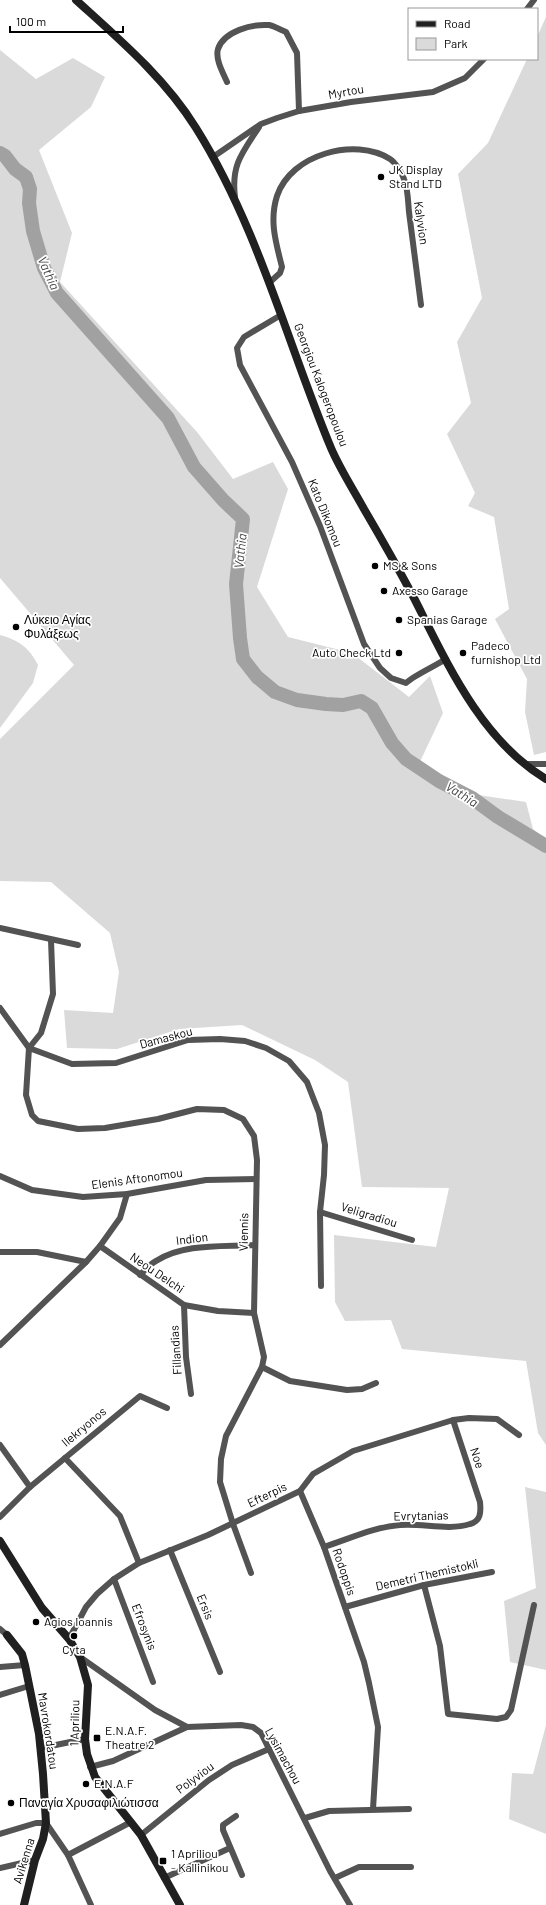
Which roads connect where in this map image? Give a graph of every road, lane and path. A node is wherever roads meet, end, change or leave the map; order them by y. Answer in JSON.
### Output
{"nodes":[{"id":1,"x":76,"y":0,"type":"edge"},
{"id":2,"x":534,"y":0,"type":"edge"},
{"id":3,"x":528,"y":8,"type":"edge"},
{"id":4,"x":483,"y":60,"type":"edge"},
{"id":5,"x":227,"y":82,"type":"dead end"},
{"id":6,"x":299,"y":111,"type":"junction"},
{"id":7,"x":261,"y":124,"type":"junction"},
{"id":8,"x":213,"y":158,"type":"junction"},
{"id":9,"x":236,"y":203,"type":"junction"},
{"id":10,"x":269,"y":283,"type":"junction"},
{"id":11,"x":421,"y":305,"type":"dead end"},
{"id":12,"x":281,"y":315,"type":"junction"},
{"id":13,"x":446,"y":659,"type":"junction"},
{"id":14,"x":526,"y":764,"type":"junction"},
{"id":15,"x":546,"y":764,"type":"edge"},
{"id":16,"x":546,"y":779,"type":"edge"},
{"id":17,"x":0,"y":928,"type":"edge"},
{"id":18,"x":51,"y":940,"type":"junction"},
{"id":19,"x":78,"y":945,"type":"dead end"},
{"id":20,"x":0,"y":1008,"type":"edge"},
{"id":21,"x":29,"y":1048,"type":"junction"},
{"id":22,"x":0,"y":1176,"type":"edge"},
{"id":23,"x":256,"y":1179,"type":"junction"},
{"id":24,"x":127,"y":1194,"type":"junction"},
{"id":25,"x":320,"y":1212,"type":"junction"},
{"id":26,"x":412,"y":1240,"type":"dead end"},
{"id":27,"x":255,"y":1245,"type":"junction"},
{"id":28,"x":100,"y":1246,"type":"junction"},
{"id":29,"x":0,"y":1252,"type":"edge"},
{"id":30,"x":86,"y":1262,"type":"junction"},
{"id":31,"x":140,"y":1275,"type":"junction"},
{"id":32,"x":322,"y":1286,"type":"dead end"},
{"id":33,"x":184,"y":1304,"type":"junction"},
{"id":34,"x":254,"y":1313,"type":"junction"},
{"id":35,"x":0,"y":1345,"type":"edge"},
{"id":36,"x":262,"y":1367,"type":"junction"},
{"id":37,"x":376,"y":1383,"type":"dead end"},
{"id":38,"x":191,"y":1394,"type":"dead end"},
{"id":39,"x":167,"y":1408,"type":"dead end"},
{"id":40,"x":453,"y":1420,"type":"junction"},
{"id":41,"x":519,"y":1435,"type":"dead end"},
{"id":42,"x":0,"y":1445,"type":"edge"},
{"id":43,"x":65,"y":1458,"type":"junction"},
{"id":44,"x":30,"y":1487,"type":"junction"},
{"id":45,"x":300,"y":1491,"type":"junction"},
{"id":46,"x":480,"y":1502,"type":"joint"},
{"id":47,"x":0,"y":1517,"type":"edge"},
{"id":48,"x":233,"y":1524,"type":"junction"},
{"id":49,"x":0,"y":1541,"type":"edge"},
{"id":50,"x":324,"y":1547,"type":"junction"},
{"id":51,"x":170,"y":1550,"type":"junction"},
{"id":52,"x":140,"y":1563,"type":"junction"},
{"id":53,"x":492,"y":1572,"type":"dead end"},
{"id":54,"x":251,"y":1573,"type":"dead end"},
{"id":55,"x":114,"y":1579,"type":"junction"},
{"id":56,"x":424,"y":1585,"type":"junction"},
{"id":57,"x":534,"y":1605,"type":"dead end"},
{"id":58,"x":345,"y":1607,"type":"junction"},
{"id":59,"x":3,"y":1632,"type":"edge"},
{"id":60,"x":69,"y":1639,"type":"junction"},
{"id":61,"x":80,"y":1657,"type":"junction"},
{"id":62,"x":25,"y":1665,"type":"junction"},
{"id":63,"x":0,"y":1667,"type":"edge"},
{"id":64,"x":220,"y":1672,"type":"dead end"},
{"id":65,"x":153,"y":1682,"type":"dead end"},
{"id":66,"x":29,"y":1686,"type":"junction"},
{"id":67,"x":0,"y":1695,"type":"edge"},
{"id":68,"x":187,"y":1727,"type":"junction"},
{"id":69,"x":85,"y":1739,"type":"junction"},
{"id":70,"x":42,"y":1748,"type":"junction"},
{"id":71,"x":269,"y":1749,"type":"junction"},
{"id":72,"x":90,"y":1768,"type":"junction"},
{"id":73,"x":409,"y":1809,"type":"dead end"},
{"id":74,"x":373,"y":1810,"type":"junction"},
{"id":75,"x":236,"y":1816,"type":"dead end"},
{"id":76,"x":305,"y":1818,"type":"junction"},
{"id":77,"x":131,"y":1822,"type":"junction"},
{"id":78,"x":46,"y":1823,"type":"junction"},
{"id":79,"x":0,"y":1834,"type":"edge"},
{"id":80,"x":141,"y":1835,"type":"junction"},
{"id":81,"x":230,"y":1848,"type":"junction"},
{"id":82,"x":68,"y":1855,"type":"junction"},
{"id":83,"x":35,"y":1860,"type":"junction"},
{"id":84,"x":411,"y":1867,"type":"dead end"},
{"id":85,"x":0,"y":1868,"type":"edge"},
{"id":86,"x":242,"y":1875,"type":"dead end"},
{"id":87,"x":164,"y":1878,"type":"junction"},
{"id":88,"x":335,"y":1878,"type":"junction"},
{"id":89,"x":24,"y":1905,"type":"edge"},
{"id":90,"x":92,"y":1905,"type":"edge"},
{"id":91,"x":180,"y":1905,"type":"edge"},
{"id":92,"x":350,"y":1905,"type":"edge"}],
"edges":[{"from":1,"to":8,"type":"street","name":"Georgiou Kalogeropoulou"},
{"from":2,"to":3,"type":"street"},
{"from":4,"to":6,"type":"street","name":"Myrtou"},
{"from":5,"to":6,"type":"street"},
{"from":6,"to":7,"type":"street","name":"Myrtou"},
{"from":7,"to":8,"type":"street","name":"Myrtou"},
{"from":7,"to":9,"type":"street"},
{"from":8,"to":9,"type":"street","name":"Georgiou Kalogeropoulou"},
{"from":9,"to":10,"type":"street","name":"Georgiou Kalogeropoulou"},
{"from":10,"to":11,"type":"street","name":"Kalyvion"},
{"from":10,"to":12,"type":"street","name":"Georgiou Kalogeropoulou"},
{"from":12,"to":13,"type":"street","name":"Georgiou Kalogeropoulou"},
{"from":12,"to":13,"type":"street","name":"Kato Dikomou"},
{"from":13,"to":14,"type":"street","name":"Georgiou Kalogeropoulou"},
{"from":14,"to":15,"type":"street"},
{"from":14,"to":16,"type":"street","name":"Georgiou Kalogeropoulou"},
{"from":17,"to":18,"type":"street"},
{"from":18,"to":19,"type":"street"},
{"from":18,"to":21,"type":"street"},
{"from":20,"to":21,"type":"street"},
{"from":21,"to":23,"type":"street","name":"Viennis"},
{"from":21,"to":25,"type":"street","name":"Damaskou"},
{"from":22,"to":24,"type":"street","name":"Elenis Aftonomou"},
{"from":23,"to":24,"type":"street","name":"Elenis Aftonomou"},
{"from":23,"to":27,"type":"street","name":"Viennis"},
{"from":24,"to":28,"type":"street"},
{"from":25,"to":26,"type":"street","name":"Veligradiou"},
{"from":25,"to":32,"type":"street","name":"Damaskou"},
{"from":27,"to":31,"type":"street","name":"Indion"},
{"from":27,"to":34,"type":"street","name":"Viennis"},
{"from":28,"to":30,"type":"street"},
{"from":28,"to":31,"type":"street","name":"Neou Delchi"},
{"from":29,"to":30,"type":"street"},
{"from":30,"to":35,"type":"street"},
{"from":31,"to":33,"type":"street","name":"Neou Delchi"},
{"from":33,"to":34,"type":"street","name":"Neou Delchi"},
{"from":33,"to":38,"type":"street","name":"Fillandias"},
{"from":34,"to":36,"type":"street","name":"Viennis"},
{"from":36,"to":37,"type":"street"},
{"from":36,"to":48,"type":"street","name":"Viennis"},
{"from":39,"to":43,"type":"street","name":"Ilekryonos"},
{"from":40,"to":41,"type":"street","name":"Efterpis"},
{"from":40,"to":45,"type":"street","name":"Efterpis"},
{"from":40,"to":46,"type":"street","name":"Noe"},
{"from":42,"to":44,"type":"street"},
{"from":43,"to":44,"type":"street"},
{"from":43,"to":52,"type":"street","name":"Ilekryonos"},
{"from":44,"to":47,"type":"street"},
{"from":45,"to":48,"type":"street","name":"Efterpis"},
{"from":45,"to":50,"type":"street","name":"Rodoppis"},
{"from":46,"to":50,"type":"street","name":"Evrytanias"},
{"from":48,"to":51,"type":"street","name":"Efterpis"},
{"from":48,"to":54,"type":"street","name":"Viennis"},
{"from":49,"to":60,"type":"street","name":"1 Apriliou"},
{"from":50,"to":58,"type":"street","name":"Rodoppis"},
{"from":51,"to":52,"type":"street","name":"Efterpis"},
{"from":51,"to":64,"type":"street","name":"Ersis"},
{"from":52,"to":55,"type":"street","name":"Efterpis"},
{"from":53,"to":56,"type":"street","name":"Demetri Themistokli"},
{"from":55,"to":60,"type":"street","name":"Efterpis"},
{"from":55,"to":65,"type":"street","name":"Efrosynis"},
{"from":56,"to":57,"type":"street"},
{"from":56,"to":58,"type":"street","name":"Demetri Themistokli"},
{"from":58,"to":74,"type":"street","name":"Rodoppis"},
{"from":59,"to":62,"type":"street","name":"Mavrokordatou"},
{"from":60,"to":61,"type":"street","name":"1 Apriliou"},
{"from":61,"to":68,"type":"street"},
{"from":61,"to":69,"type":"street","name":"1 Apriliou"},
{"from":62,"to":63,"type":"street"},
{"from":62,"to":66,"type":"street","name":"Mavrokordatou"},
{"from":66,"to":67,"type":"street"},
{"from":66,"to":70,"type":"street","name":"Mavrokordatou"},
{"from":68,"to":71,"type":"street","name":"Lysimachou"},
{"from":68,"to":72,"type":"street"},
{"from":69,"to":70,"type":"street"},
{"from":69,"to":72,"type":"street","name":"1 Apriliou"},
{"from":70,"to":78,"type":"street","name":"Mavrokordatou"},
{"from":71,"to":76,"type":"street","name":"Lysimachou"},
{"from":71,"to":80,"type":"street","name":"Polyviou"},
{"from":72,"to":77,"type":"street","name":"1 Apriliou"},
{"from":73,"to":74,"type":"street"},
{"from":74,"to":76,"type":"street"},
{"from":75,"to":81,"type":"street"},
{"from":76,"to":88,"type":"street","name":"Lysimachou"},
{"from":77,"to":80,"type":"street","name":"1 Apriliou"},
{"from":77,"to":82,"type":"street"},
{"from":78,"to":79,"type":"street"},
{"from":78,"to":82,"type":"street"},
{"from":78,"to":83,"type":"street","name":"Avikenna"},
{"from":80,"to":87,"type":"street","name":"1 Apriliou"},
{"from":81,"to":86,"type":"street"},
{"from":81,"to":87,"type":"street"},
{"from":82,"to":90,"type":"street"},
{"from":83,"to":85,"type":"street"},
{"from":83,"to":89,"type":"street","name":"Avikenna"},
{"from":84,"to":88,"type":"street"},
{"from":87,"to":91,"type":"street","name":"1 Apriliou"},
{"from":88,"to":92,"type":"street","name":"Lysimachou"}]}
